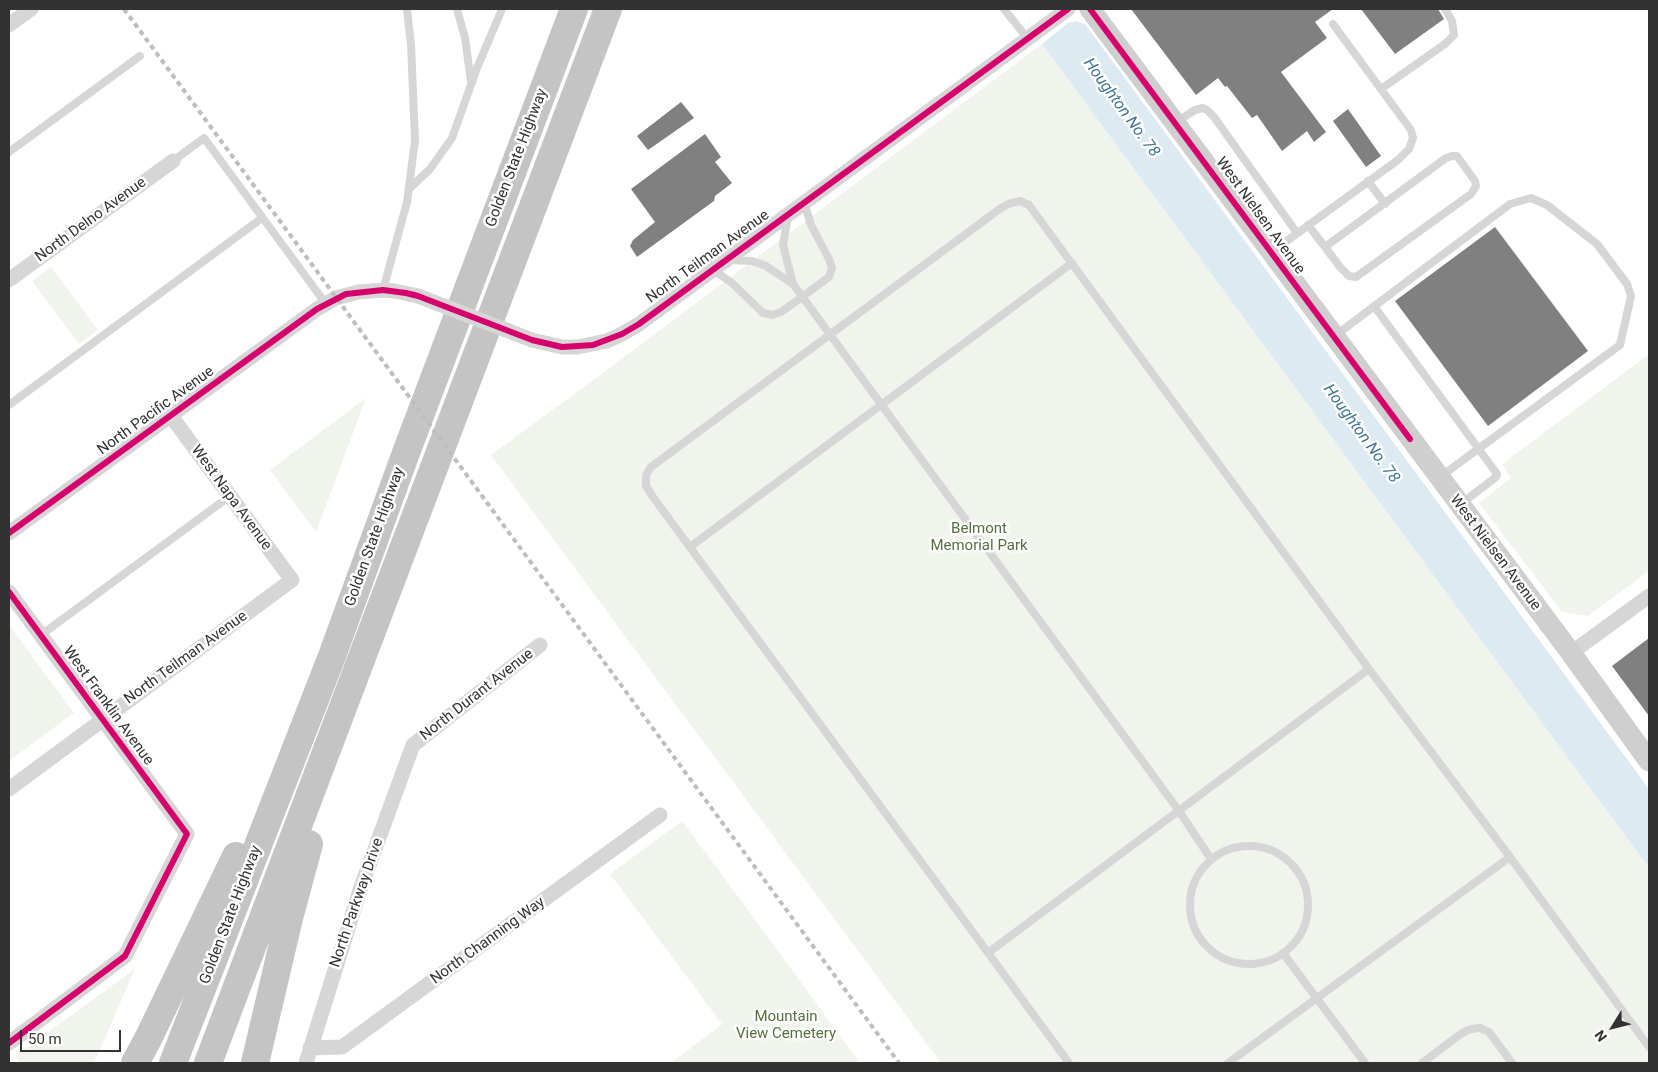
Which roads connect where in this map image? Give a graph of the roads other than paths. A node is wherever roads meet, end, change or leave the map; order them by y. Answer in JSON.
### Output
{"nodes":[{"id":1,"x":31,"y":9,"type":"edge"},
{"id":2,"x":407,"y":9,"type":"edge"},
{"id":3,"x":457,"y":9,"type":"edge"},
{"id":4,"x":502,"y":9,"type":"edge"},
{"id":5,"x":567,"y":9,"type":"edge"},
{"id":6,"x":574,"y":9,"type":"edge"},
{"id":7,"x":608,"y":9,"type":"edge"},
{"id":8,"x":623,"y":9,"type":"edge"},
{"id":9,"x":1004,"y":9,"type":"edge"},
{"id":10,"x":1090,"y":9,"type":"edge"},
{"id":11,"x":1445,"y":9,"type":"edge"},
{"id":12,"x":1066,"y":11,"type":"edge"},
{"id":13,"x":1333,"y":24,"type":"dead end"},
{"id":14,"x":9,"y":25,"type":"edge"},
{"id":15,"x":1028,"y":39,"type":"junction"},
{"id":16,"x":140,"y":56,"type":"dead end"},
{"id":17,"x":582,"y":77,"type":"junction"},
{"id":18,"x":471,"y":83,"type":"junction"},
{"id":19,"x":1381,"y":90,"type":"junction"},
{"id":20,"x":1175,"y":122,"type":"junction"},
{"id":21,"x":9,"y":152,"type":"edge"},
{"id":22,"x":173,"y":160,"type":"joint"},
{"id":23,"x":510,"y":176,"type":"junction"},
{"id":24,"x":1368,"y":181,"type":"junction"},
{"id":25,"x":409,"y":189,"type":"junction"},
{"id":26,"x":804,"y":202,"type":"junction"},
{"id":27,"x":1384,"y":204,"type":"junction"},
{"id":28,"x":788,"y":214,"type":"junction"},
{"id":29,"x":262,"y":218,"type":"junction"},
{"id":30,"x":1308,"y":225,"type":"junction"},
{"id":31,"x":1297,"y":233,"type":"junction"},
{"id":32,"x":1325,"y":247,"type":"junction"},
{"id":33,"x":1271,"y":252,"type":"junction"},
{"id":34,"x":725,"y":260,"type":"junction"},
{"id":35,"x":1072,"y":263,"type":"junction"},
{"id":36,"x":712,"y":269,"type":"junction"},
{"id":37,"x":9,"y":280,"type":"edge"},
{"id":38,"x":793,"y":284,"type":"junction"},
{"id":39,"x":384,"y":290,"type":"junction"},
{"id":40,"x":802,"y":297,"type":"junction"},
{"id":41,"x":1374,"y":306,"type":"junction"},
{"id":42,"x":321,"y":307,"type":"junction"},
{"id":43,"x":830,"y":335,"type":"junction"},
{"id":44,"x":1334,"y":337,"type":"junction"},
{"id":45,"x":9,"y":405,"type":"edge"},
{"id":46,"x":881,"y":405,"type":"junction"},
{"id":47,"x":171,"y":416,"type":"junction"},
{"id":48,"x":1479,"y":448,"type":"junction"},
{"id":49,"x":1439,"y":478,"type":"junction"},
{"id":50,"x":230,"y":496,"type":"junction"},
{"id":51,"x":1459,"y":505,"type":"junction"},
{"id":52,"x":9,"y":533,"type":"edge"},
{"id":53,"x":690,"y":547,"type":"junction"},
{"id":54,"x":292,"y":580,"type":"joint"},
{"id":55,"x":9,"y":592,"type":"edge"},
{"id":56,"x":1649,"y":596,"type":"edge"},
{"id":57,"x":41,"y":635,"type":"junction"},
{"id":58,"x":540,"y":645,"type":"dead end"},
{"id":59,"x":1570,"y":653,"type":"junction"},
{"id":60,"x":332,"y":656,"type":"junction"},
{"id":61,"x":1369,"y":670,"type":"junction"},
{"id":62,"x":345,"y":705,"type":"junction"},
{"id":63,"x":102,"y":720,"type":"junction"},
{"id":64,"x":413,"y":745,"type":"joint"},
{"id":65,"x":1649,"y":761,"type":"edge"},
{"id":66,"x":9,"y":789,"type":"edge"},
{"id":67,"x":1179,"y":811,"type":"junction"},
{"id":68,"x":660,"y":815,"type":"dead end"},
{"id":69,"x":1510,"y":857,"type":"junction"},
{"id":70,"x":1211,"y":859,"type":"junction"},
{"id":71,"x":989,"y":952,"type":"junction"},
{"id":72,"x":1283,"y":953,"type":"junction"},
{"id":73,"x":1317,"y":997,"type":"junction"},
{"id":74,"x":9,"y":1043,"type":"edge"},
{"id":75,"x":1649,"y":1047,"type":"edge"},
{"id":76,"x":310,"y":1048,"type":"junction"},
{"id":77,"x":135,"y":1063,"type":"edge"},
{"id":78,"x":172,"y":1063,"type":"edge"},
{"id":79,"x":208,"y":1063,"type":"edge"},
{"id":80,"x":255,"y":1063,"type":"edge"},
{"id":81,"x":306,"y":1063,"type":"edge"},
{"id":82,"x":1069,"y":1063,"type":"edge"},
{"id":83,"x":1228,"y":1063,"type":"edge"},
{"id":84,"x":1365,"y":1063,"type":"edge"},
{"id":85,"x":1422,"y":1063,"type":"edge"},
{"id":86,"x":1512,"y":1063,"type":"edge"}],
"edges":[{"from":1,"to":14,"type":"street"},
{"from":2,"to":25,"type":"lane"},
{"from":3,"to":18,"type":"lane"},
{"from":4,"to":18,"type":"lane"},
{"from":5,"to":23,"type":"highway"},
{"from":6,"to":23,"type":"highway","name":"Golden State Highway"},
{"from":7,"to":17,"type":"highway","name":"Golden State Highway"},
{"from":8,"to":17,"type":"highway"},
{"from":9,"to":15,"type":"lane"},
{"from":10,"to":20,"type":"street","name":"West Nielsen Avenue"},
{"from":11,"to":19,"type":"lane"},
{"from":12,"to":15,"type":"street","name":"North Teilman Avenue"},
{"from":13,"to":19,"type":"lane"},
{"from":15,"to":26,"type":"street","name":"North Teilman Avenue"},
{"from":16,"to":21,"type":"lane"},
{"from":17,"to":62,"type":"highway","name":"Golden State Highway"},
{"from":18,"to":25,"type":"lane"},
{"from":19,"to":24,"type":"lane"},
{"from":20,"to":31,"type":"lane"},
{"from":20,"to":33,"type":"street","name":"West Nielsen Avenue"},
{"from":22,"to":29,"type":"lane"},
{"from":22,"to":37,"type":"street","name":"North Delno Avenue"},
{"from":23,"to":60,"type":"highway","name":"Golden State Highway"},
{"from":24,"to":27,"type":"lane"},
{"from":24,"to":30,"type":"lane"},
{"from":25,"to":39,"type":"lane"},
{"from":26,"to":28,"type":"street","name":"North Teilman Avenue"},
{"from":26,"to":40,"type":"lane"},
{"from":27,"to":32,"type":"lane"},
{"from":27,"to":32,"type":"lane"},
{"from":28,"to":34,"type":"street","name":"North Teilman Avenue"},
{"from":28,"to":38,"type":"lane"},
{"from":29,"to":42,"type":"lane"},
{"from":29,"to":45,"type":"lane"},
{"from":30,"to":31,"type":"lane"},
{"from":30,"to":32,"type":"lane"},
{"from":31,"to":33,"type":"lane"},
{"from":33,"to":44,"type":"street","name":"West Nielsen Avenue"},
{"from":34,"to":36,"type":"street","name":"North Teilman Avenue"},
{"from":34,"to":38,"type":"lane"},
{"from":35,"to":43,"type":"lane"},
{"from":35,"to":46,"type":"lane"},
{"from":35,"to":61,"type":"lane"},
{"from":36,"to":39,"type":"street","name":"North Teilman Avenue","bridge":true},
{"from":36,"to":40,"type":"lane"},
{"from":38,"to":40,"type":"lane"},
{"from":39,"to":42,"type":"street","name":"North Teilman Avenue"},
{"from":40,"to":43,"type":"lane"},
{"from":41,"to":44,"type":"lane"},
{"from":41,"to":48,"type":"lane"},
{"from":41,"to":48,"type":"lane"},
{"from":42,"to":47,"type":"street","name":"North Pacific Avenue"},
{"from":43,"to":46,"type":"lane"},
{"from":43,"to":53,"type":"lane"},
{"from":44,"to":49,"type":"street","name":"West Nielsen Avenue"},
{"from":46,"to":53,"type":"lane"},
{"from":46,"to":67,"type":"lane"},
{"from":47,"to":50,"type":"street","name":"West Napa Avenue"},
{"from":47,"to":52,"type":"street","name":"North Pacific Avenue"},
{"from":48,"to":49,"type":"lane"},
{"from":48,"to":51,"type":"lane"},
{"from":49,"to":51,"type":"street","name":"West Nielsen Avenue"},
{"from":50,"to":54,"type":"street","name":"West Napa Avenue"},
{"from":50,"to":57,"type":"lane"},
{"from":51,"to":59,"type":"street","name":"West Nielsen Avenue"},
{"from":53,"to":71,"type":"lane"},
{"from":54,"to":63,"type":"street","name":"North Teilman Avenue"},
{"from":55,"to":57,"type":"street","name":"West Franklin Avenue"},
{"from":56,"to":59,"type":"street"},
{"from":57,"to":63,"type":"street","name":"West Franklin Avenue"},
{"from":58,"to":64,"type":"street","name":"North Durant Avenue"},
{"from":59,"to":65,"type":"street","name":"West Nielsen Avenue"},
{"from":60,"to":77,"type":"highway"},
{"from":60,"to":78,"type":"highway","name":"Golden State Highway"},
{"from":61,"to":67,"type":"lane"},
{"from":61,"to":69,"type":"lane"},
{"from":62,"to":79,"type":"highway","name":"Golden State Highway"},
{"from":62,"to":80,"type":"highway"},
{"from":63,"to":66,"type":"street","name":"North Teilman Avenue"},
{"from":63,"to":74,"type":"street","name":"West Franklin Avenue"},
{"from":64,"to":76,"type":"street","name":"North Parkway Drive"},
{"from":67,"to":70,"type":"lane"},
{"from":67,"to":71,"type":"lane"},
{"from":68,"to":76,"type":"street","name":"North Channing Way"},
{"from":69,"to":73,"type":"lane"},
{"from":69,"to":75,"type":"lane"},
{"from":70,"to":72,"type":"lane"},
{"from":70,"to":72,"type":"lane"},
{"from":71,"to":82,"type":"lane"},
{"from":72,"to":73,"type":"lane"},
{"from":73,"to":83,"type":"lane"},
{"from":73,"to":84,"type":"lane"},
{"from":76,"to":81,"type":"street","name":"North Parkway Drive"},
{"from":85,"to":86,"type":"lane"}]}
